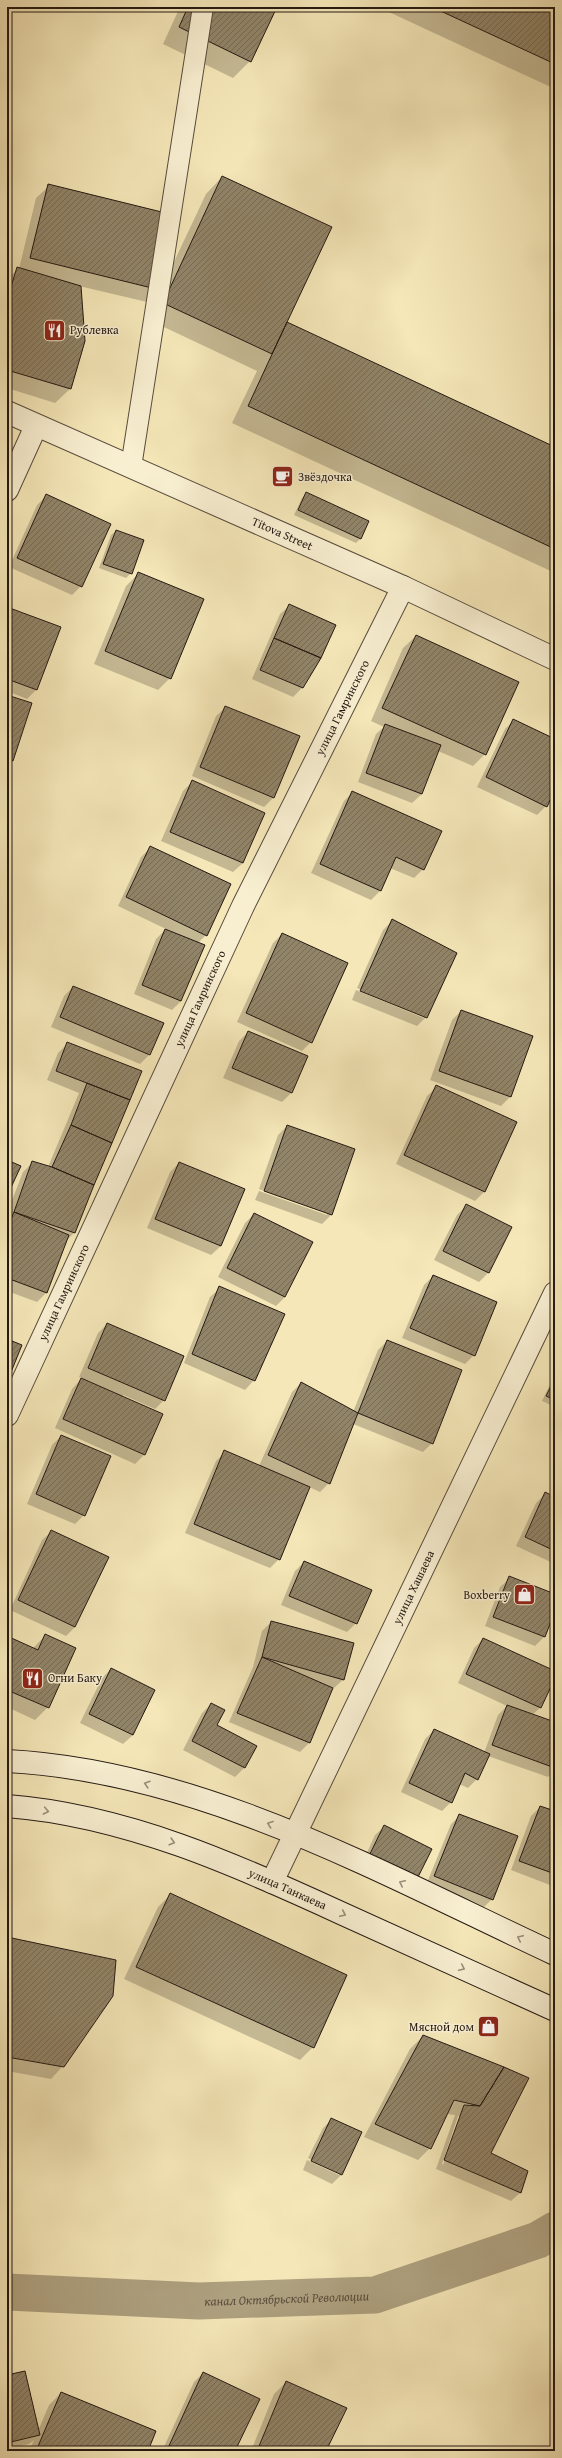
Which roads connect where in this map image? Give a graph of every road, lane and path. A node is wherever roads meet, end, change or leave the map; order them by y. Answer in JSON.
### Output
{"nodes":[{"id":1,"x":203,"y":7,"type":"edge"},
{"id":2,"x":7,"y":412,"type":"edge"},
{"id":3,"x":36,"y":426,"type":"junction"},
{"id":4,"x":131,"y":467,"type":"junction"},
{"id":5,"x":7,"y":490,"type":"edge"},
{"id":6,"x":403,"y":587,"type":"junction"},
{"id":7,"x":555,"y":659,"type":"edge"},
{"id":8,"x":555,"y":1293,"type":"edge"},
{"id":9,"x":7,"y":1415,"type":"edge"},
{"id":10,"x":7,"y":1761,"type":"edge"},
{"id":11,"x":7,"y":1806,"type":"edge"},
{"id":12,"x":295,"y":1833,"type":"junction"},
{"id":13,"x":272,"y":1882,"type":"junction"},
{"id":14,"x":555,"y":1954,"type":"edge"},
{"id":15,"x":555,"y":2010,"type":"edge"}],
"edges":[{"from":1,"to":4,"type":"lane"},
{"from":2,"to":3,"type":"street","name":"Titova Street"},
{"from":3,"to":4,"type":"street","name":"Titova Street"},
{"from":3,"to":5,"type":"street"},
{"from":4,"to":6,"type":"street","name":"Titova Street"},
{"from":6,"to":7,"type":"street","name":"Titova Street"},
{"from":6,"to":9,"type":"street","name":"улица Гамринского"},
{"from":8,"to":12,"type":"street","name":"улица Хашаева"},
{"from":12,"to":10,"type":"street","one_way":true},
{"from":11,"to":13,"type":"street","name":"улица Танкаева","one_way":true},
{"from":12,"to":13,"type":"street","name":"улица Хашаева"},
{"from":14,"to":12,"type":"street","one_way":true},
{"from":13,"to":15,"type":"street","name":"улица Танкаева","one_way":true}]}
